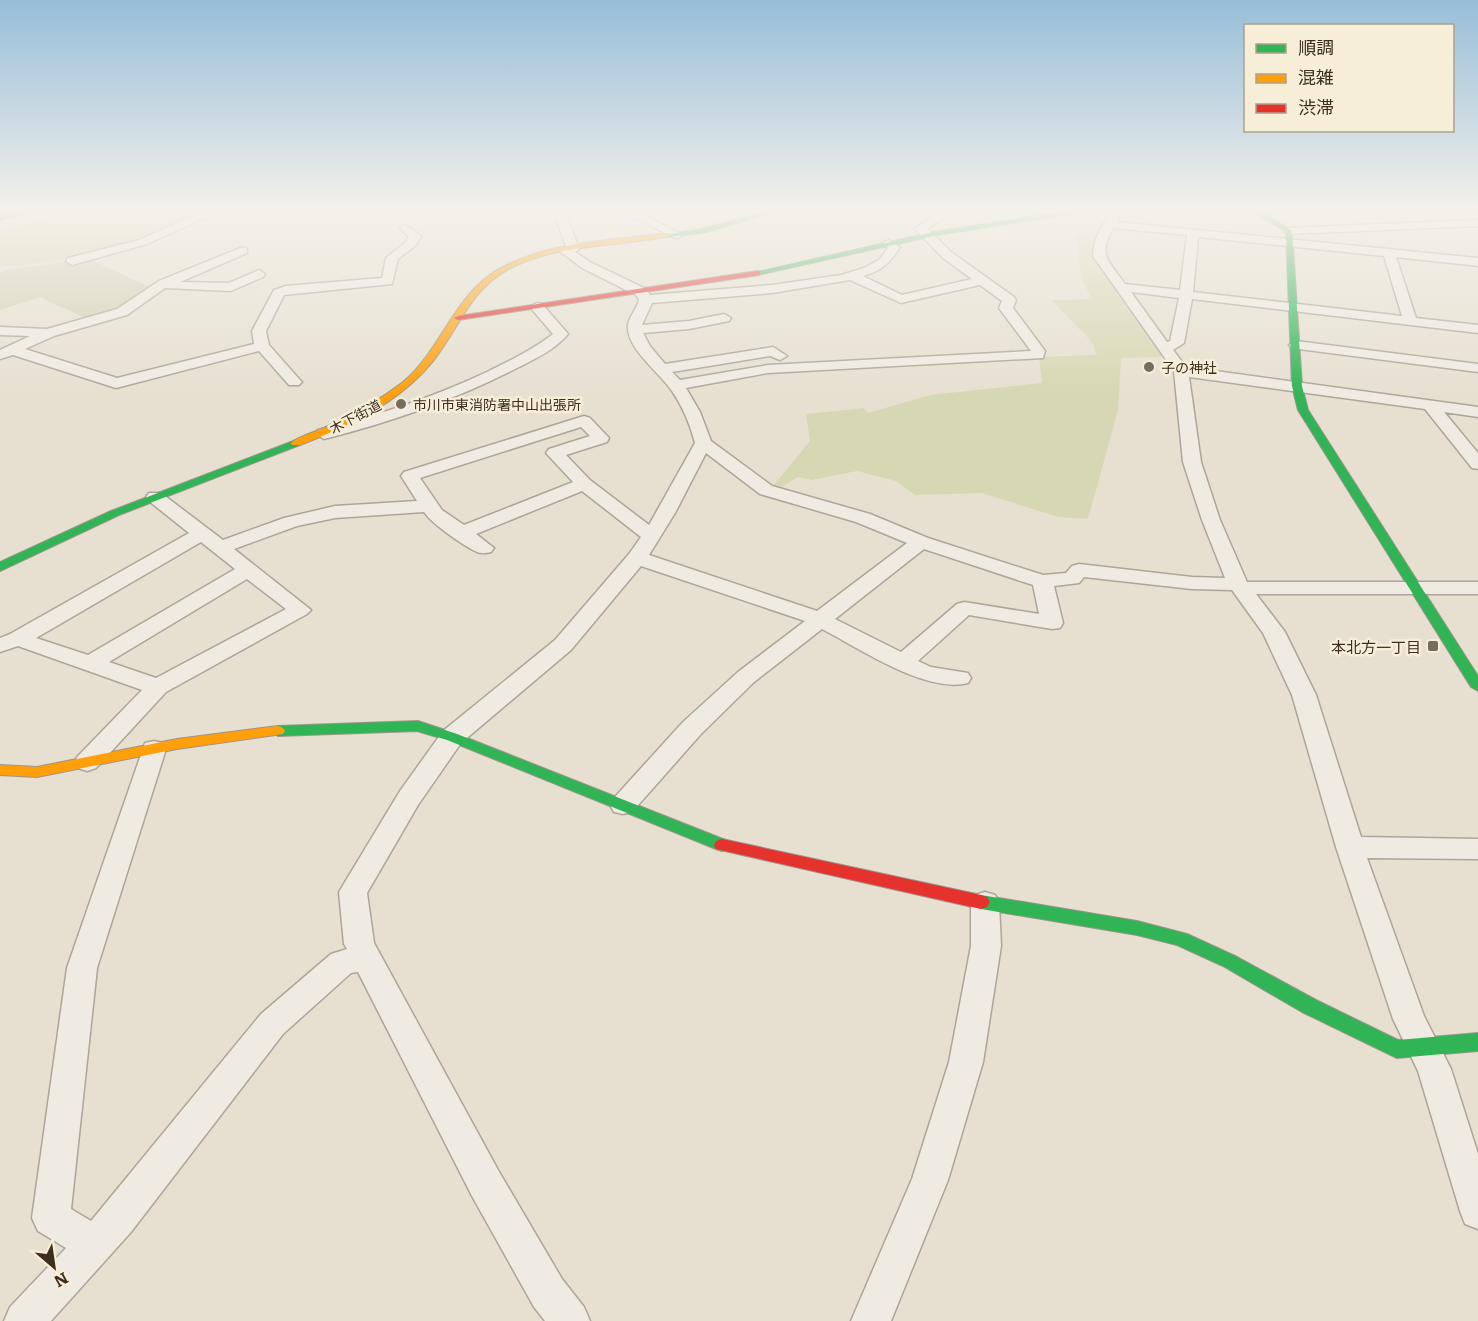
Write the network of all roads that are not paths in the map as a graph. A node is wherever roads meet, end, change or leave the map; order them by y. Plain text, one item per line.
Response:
1 (191, 273) edge
2 (389, 273) edge
3 (501, 273) edge
4 (600, 273) edge
5 (760, 273) edge
6 (865, 273) edge
7 (970, 273) edge
8 (1110, 273) edge
9 (1189, 273) edge
10 (1292, 273) edge
11 (1395, 273) edge
12 (259, 274) dead end
13 (852, 276) junction
14 (980, 281) junction
15 (163, 284) junction
16 (1119, 287) junction
17 (1186, 295) junction
18 (643, 296) junction
19 (537, 307) junction
20 (1294, 307) junction
21 (458, 318) junction
22 (724, 318) dead end
23 (1410, 321) junction
24 (1478, 329) edge
25 (636, 330) junction
26 (0, 331) edge
27 (49, 333) junction
28 (1296, 345) junction
29 (262, 346) junction
30 (1163, 346) junction
31 (6, 352) edge
32 (780, 356) dead end
33 (1478, 368) edge
34 (1181, 371) junction
35 (669, 377) junction
36 (294, 382) dead end
37 (1297, 386) junction
38 (1430, 405) junction
39 (1478, 412) edge
40 (317, 435) junction
41 (703, 442) junction
42 (1478, 464) edge
43 (584, 484) junction
44 (155, 497) junction
45 (430, 506) junction
46 (461, 533) junction
47 (202, 534) junction
48 (652, 536) junction
49 (921, 542) junction
50 (220, 548) junction
51 (484, 548) dead end
52 (637, 558) junction
53 (0, 567) edge
54 (247, 570) junction
55 (1042, 581) junction
56 (1240, 586) junction
57 (1478, 588) edge
58 (1416, 589) junction
59 (819, 619) junction
60 (9, 642) edge
61 (904, 662) junction
62 (90, 664) junction
63 (960, 678) dead end
64 (158, 687) junction
65 (1478, 687) edge
66 (452, 737) junction
67 (154, 749) junction
68 (87, 762) junction
69 (0, 770) edge
70 (623, 805) junction
71 (1350, 848) junction
72 (1478, 849) edge
73 (985, 903) junction
74 (366, 957) junction
75 (1478, 1042) edge
76 (1423, 1045) junction
77 (1478, 1211) edge
78 (95, 1244) junction
79 (24, 1321) edge
80 (570, 1321) edge
81 (871, 1321) edge

1 - 15 street
2 - 29 street
3 - 21 street, 木下街道
4 - 18 street
5 - 18 street
6 - 13 street
7 - 14 street
8 - 16 street
9 - 17 street
10 - 20 street
11 - 23 street
12 - 15 street
13 - 14 street
13 - 18 street
14 - 35 street
15 - 27 street
16 - 17 street
16 - 30 street
17 - 20 street
17 - 30 street
18 - 19 street
18 - 25 street
19 - 21 street
19 - 40 street
20 - 23 street
20 - 28 street
21 - 40 street, 木下街道
22 - 25 street
23 - 24 street
25 - 35 street
26 - 27 street
27 - 31 street
28 - 33 street
28 - 37 street
29 - 31 street
29 - 36 street
30 - 34 street
32 - 35 street
34 - 37 street
34 - 56 street
35 - 41 street
37 - 38 street
37 - 58 street
38 - 39 street
38 - 42 street
40 - 44 street, 木下街道
41 - 48 street
41 - 49 street
43 - 45 street
43 - 46 street
43 - 48 street
44 - 47 street
44 - 53 street, 木下街道
45 - 46 street
45 - 50 street
46 - 51 street
47 - 50 street
47 - 60 street
48 - 52 street
49 - 55 street
49 - 59 street
50 - 54 street
52 - 59 street
52 - 66 street
54 - 62 street
54 - 64 street
55 - 56 street
55 - 61 street
56 - 58 street
56 - 71 street
57 - 58 street
58 - 65 street
59 - 61 street
59 - 70 street
60 - 62 street
61 - 63 street
62 - 64 street
64 - 68 street
66 - 67 street
66 - 70 street
66 - 74 street
67 - 68 street
67 - 78 street
68 - 69 street
70 - 73 street
71 - 72 street
71 - 76 street
73 - 76 street
73 - 81 street
74 - 78 street
74 - 80 street
75 - 76 street
76 - 77 street
78 - 79 street

